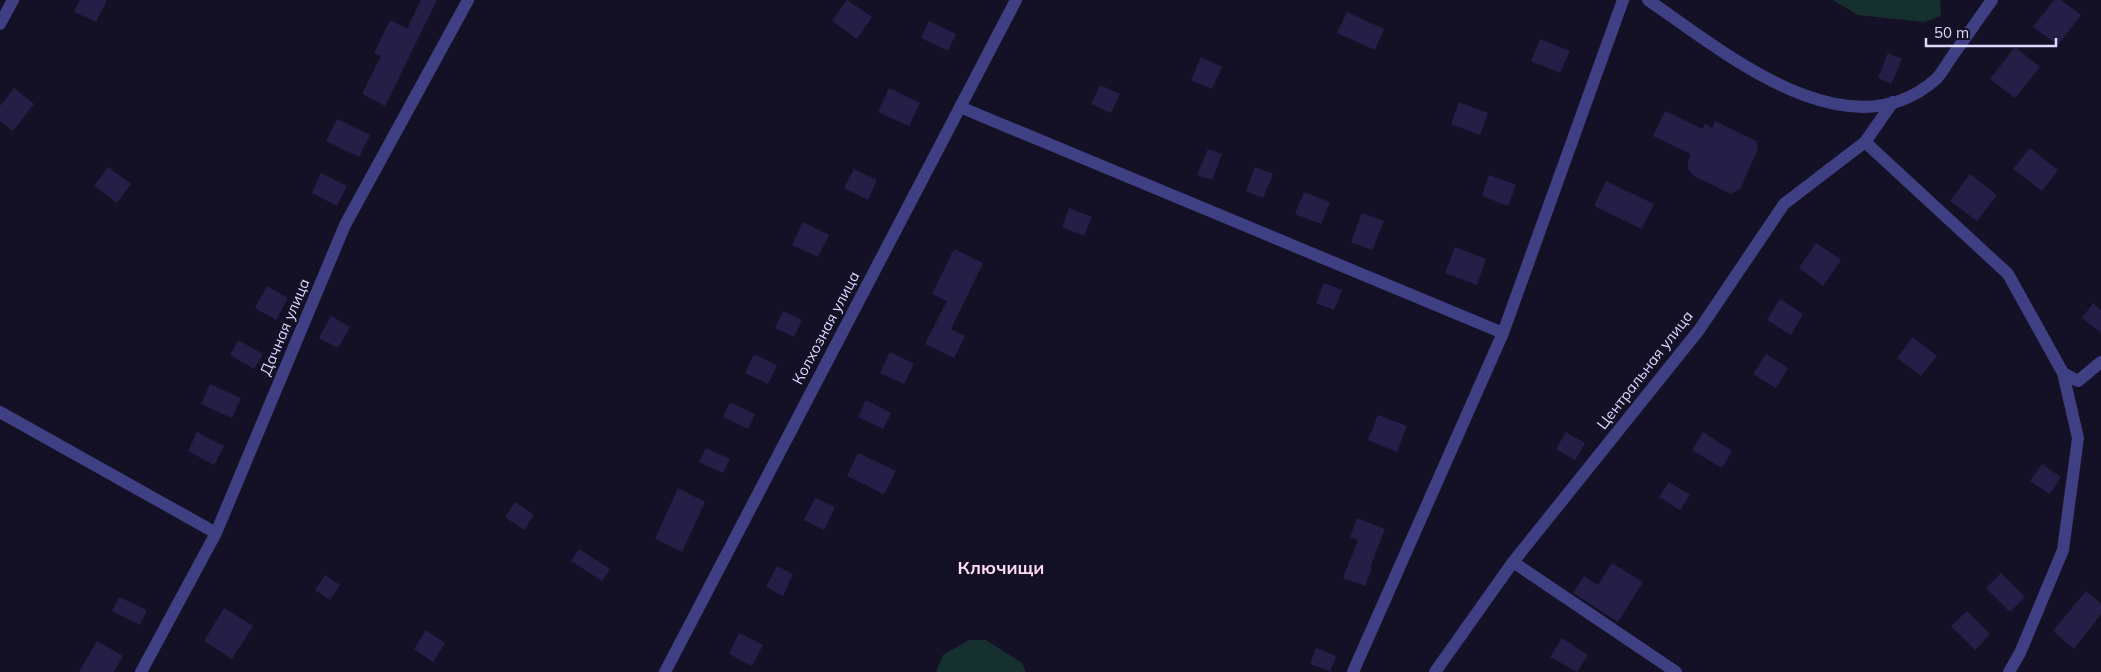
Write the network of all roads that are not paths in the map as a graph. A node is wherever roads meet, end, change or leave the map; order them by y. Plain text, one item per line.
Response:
1 (13, 0) edge
2 (468, 0) edge
3 (1016, 0) edge
4 (1623, 0) edge
5 (1648, 0) edge
6 (1992, 0) edge
7 (0, 24) edge
8 (1893, 102) junction
9 (960, 107) junction
10 (1865, 142) junction
11 (1503, 333) junction
12 (2101, 362) edge
13 (2064, 373) junction
14 (0, 412) edge
15 (216, 533) junction
16 (1513, 562) junction
17 (141, 672) edge
18 (665, 672) edge
19 (1353, 672) edge
20 (1435, 672) edge
21 (1676, 672) edge
22 (2009, 672) edge

1 - 7 street
2 - 15 street, Дачная улица
3 - 9 street, Колхозная улица
4 - 11 street
5 - 8 street
6 - 8 street
8 - 10 street, Центральная улица
9 - 11 street
9 - 18 street, Колхозная улица
10 - 13 street
10 - 16 street, Центральная улица
11 - 19 street
12 - 13 street
13 - 22 street
14 - 15 street
15 - 17 street, Дачная улица
16 - 20 street, Центральная улица
16 - 21 street

